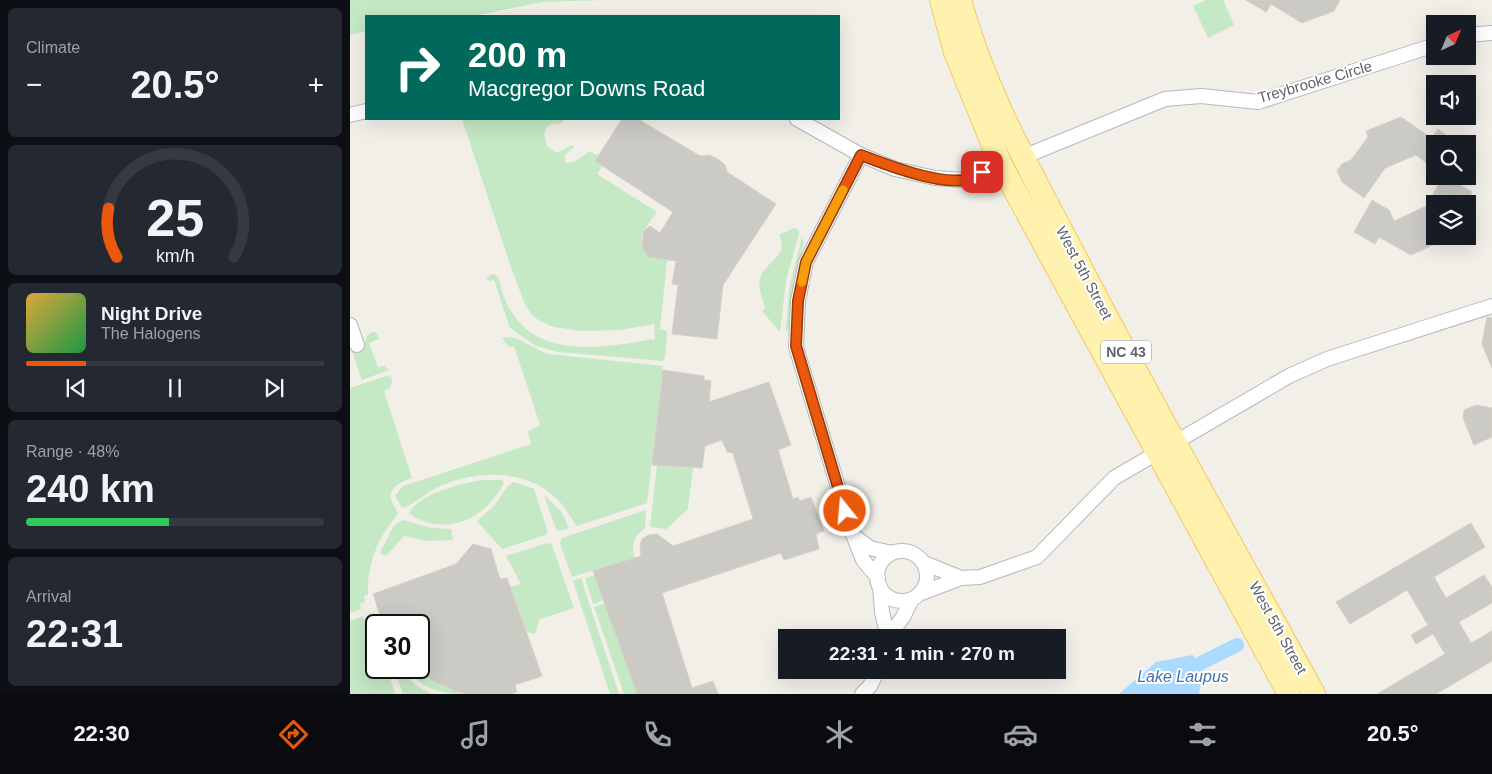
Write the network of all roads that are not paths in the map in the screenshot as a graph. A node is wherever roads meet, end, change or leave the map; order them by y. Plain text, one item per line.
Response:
1 (940, 0) edge
2 (960, 0) edge
3 (1492, 33) edge
4 (1476, 35) edge
5 (1426, 48) edge
6 (365, 111) edge
7 (350, 115) edge
8 (799, 120) edge
9 (861, 155) junction
10 (1023, 157) junction
11 (1001, 165) junction
12 (1492, 306) edge
13 (350, 325) edge
14 (357, 345) dead end
15 (1165, 447) junction
16 (853, 536) junction
17 (892, 553) junction
18 (924, 563) junction
19 (961, 578) junction
20 (879, 582) junction
21 (916, 596) junction
22 (886, 629) edge
23 (894, 629) edge
24 (874, 679) edge
25 (862, 694) edge
26 (1289, 694) edge
27 (1314, 694) edge

1 - 11 main road, West 5th Street / NC 43
2 - 10 main road, West 5th Street / NC 43
3 - 4 street
5 - 10 street, Treybrooke Circle
6 - 7 street
8 - 9 street
9 - 11 street
9 - 16 street
10 - 15 main road, West 5th Street / NC 43
11 - 15 main road, West 5th Street / NC 43
12 - 15 street
13 - 14 street
15 - 19 street
15 - 26 main road, West 5th Street / NC 43
15 - 27 main road, West 5th Street / NC 43
16 - 17 street
16 - 20 street
17 - 18 street
17 - 20 street
18 - 19 street
18 - 21 street
19 - 21 street
20 - 21 street
20 - 22 street
21 - 23 street
24 - 25 street

